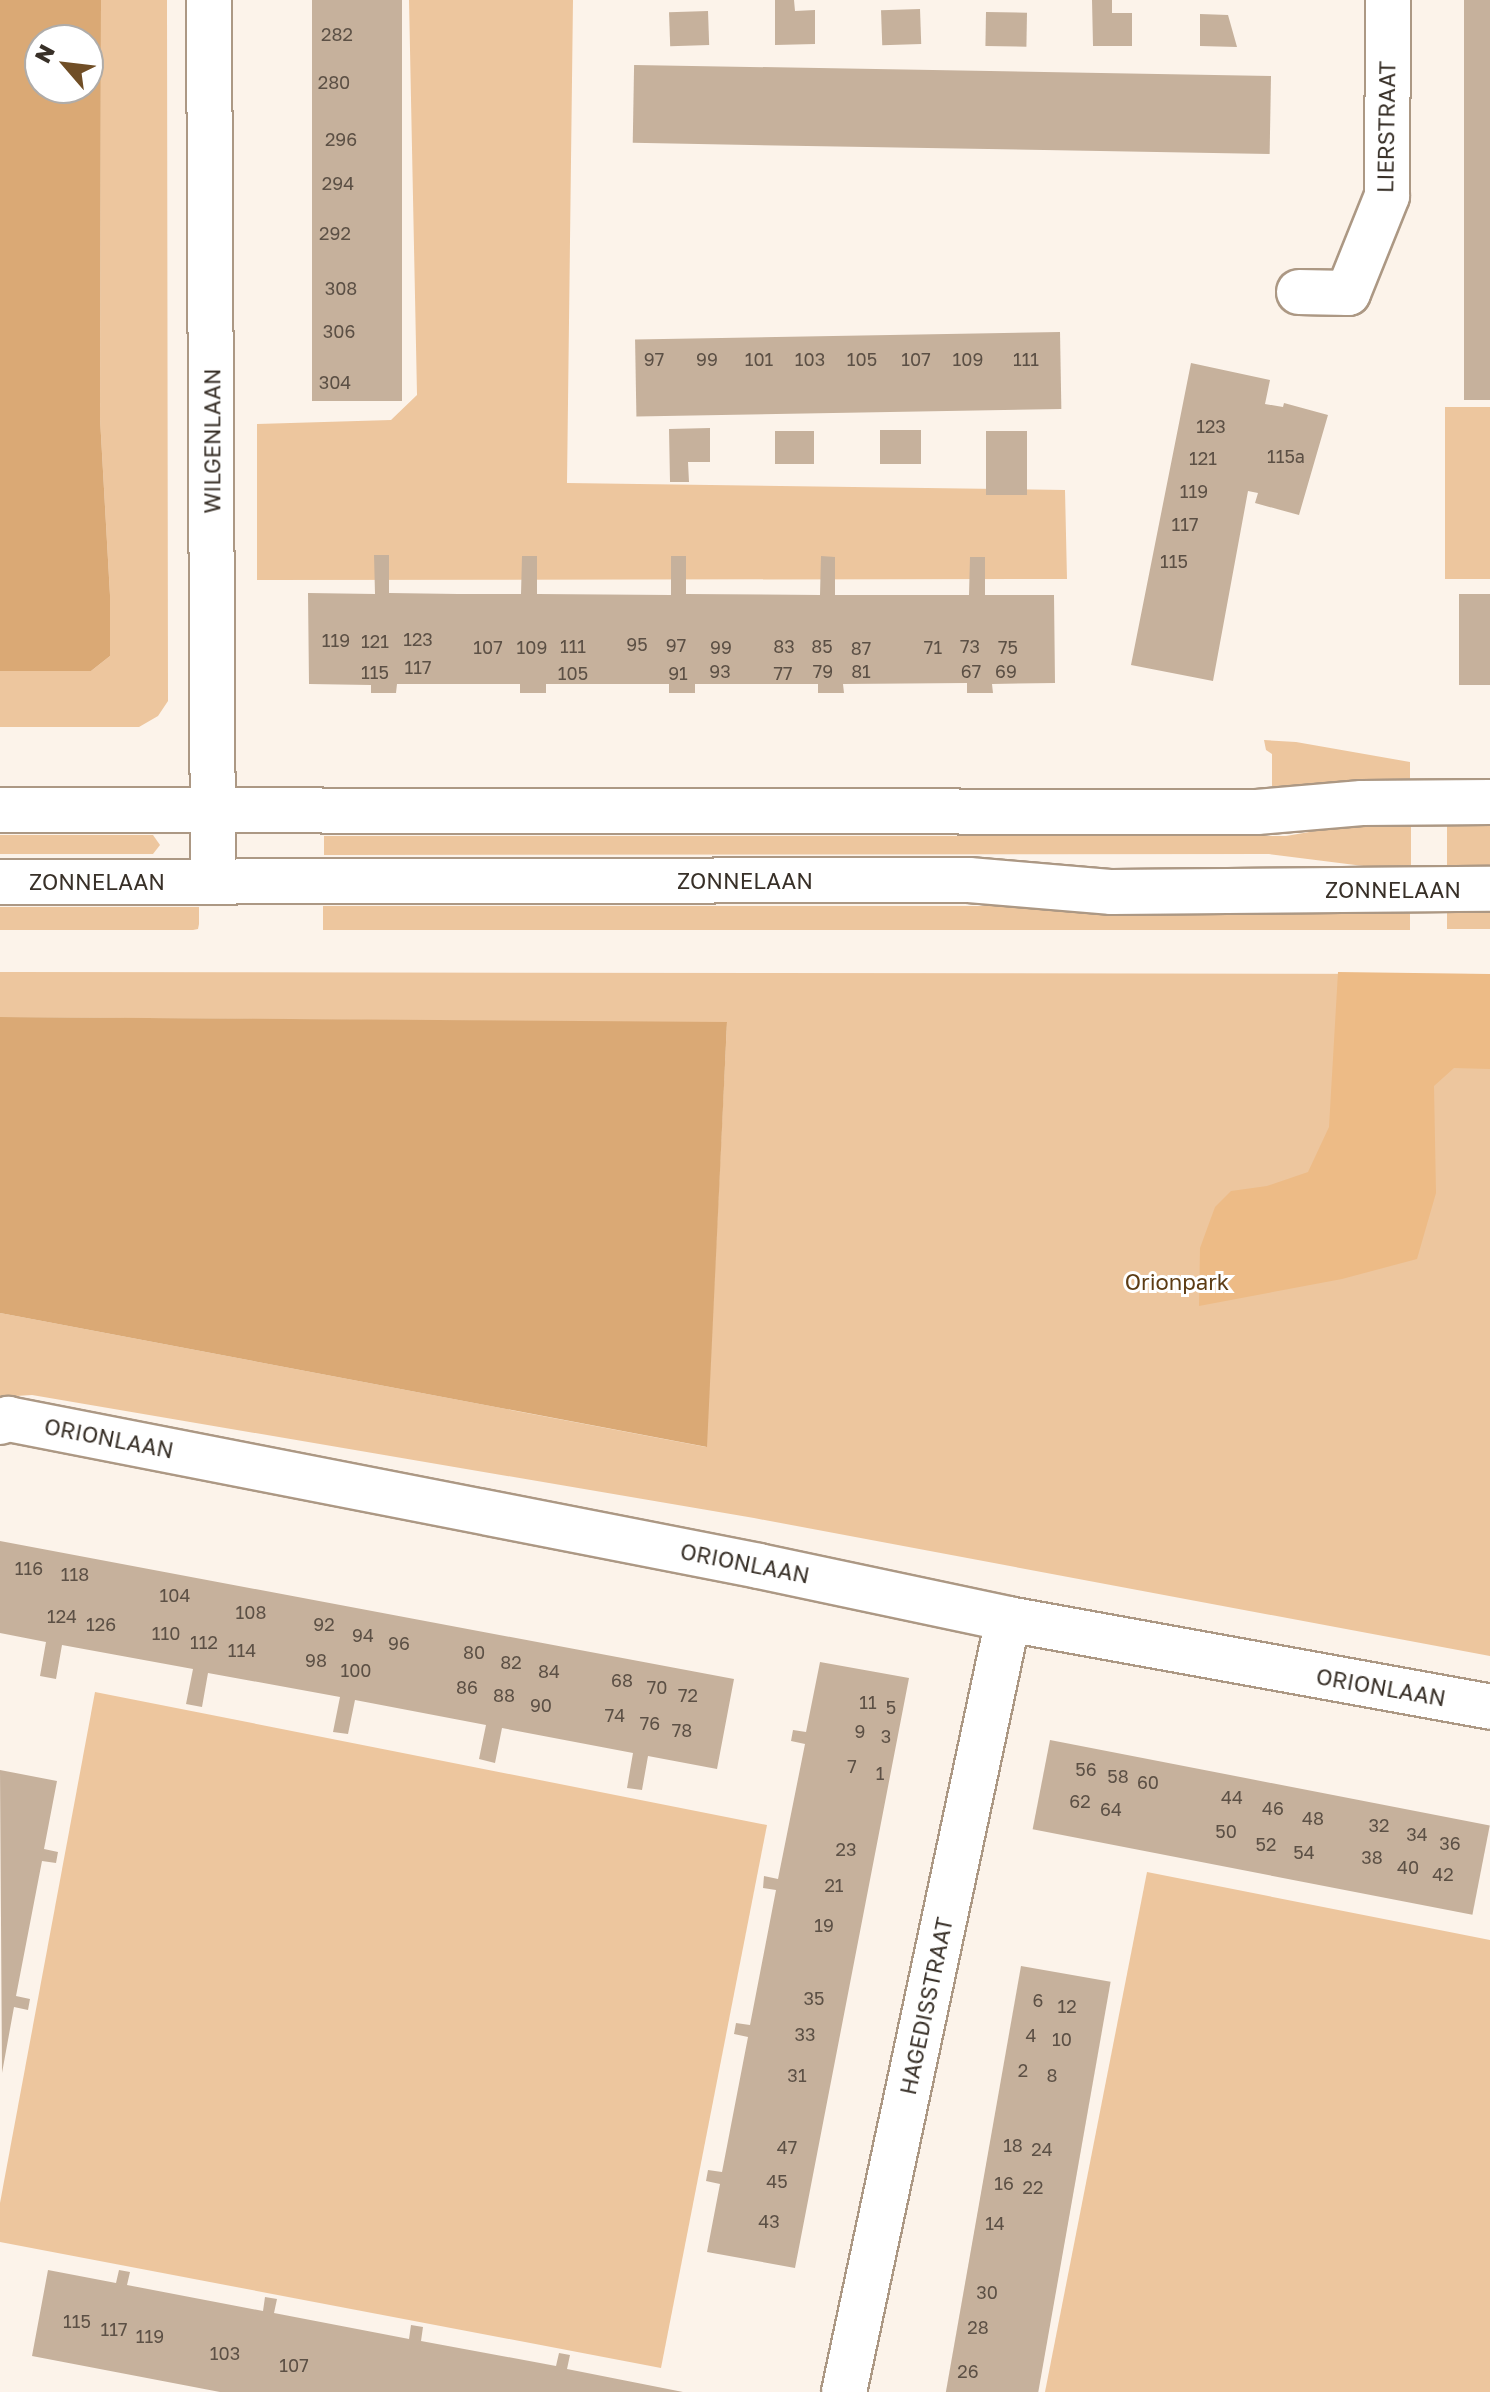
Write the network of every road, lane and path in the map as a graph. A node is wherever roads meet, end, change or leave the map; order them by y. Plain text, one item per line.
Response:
1 (209, 0) edge
2 (1388, 0) edge
3 (1299, 292) dead end
4 (1490, 802) edge
5 (0, 810) edge
6 (213, 810) junction
7 (0, 882) edge
8 (213, 882) junction
9 (1490, 889) edge
10 (0, 1422) edge
11 (1008, 1619) junction
12 (1490, 1707) edge
13 (844, 2392) edge

1 - 6 street, WILGENLAAN
2 - 3 street, LIERSTRAAT
4 - 6 street
5 - 6 street
6 - 8 street, WILGENLAAN
7 - 8 street, ZONNELAAN
8 - 9 street, ZONNELAAN
10 - 11 street, ORIONLAAN
11 - 12 street, ORIONLAAN
11 - 13 street, HAGEDISSTRAAT

